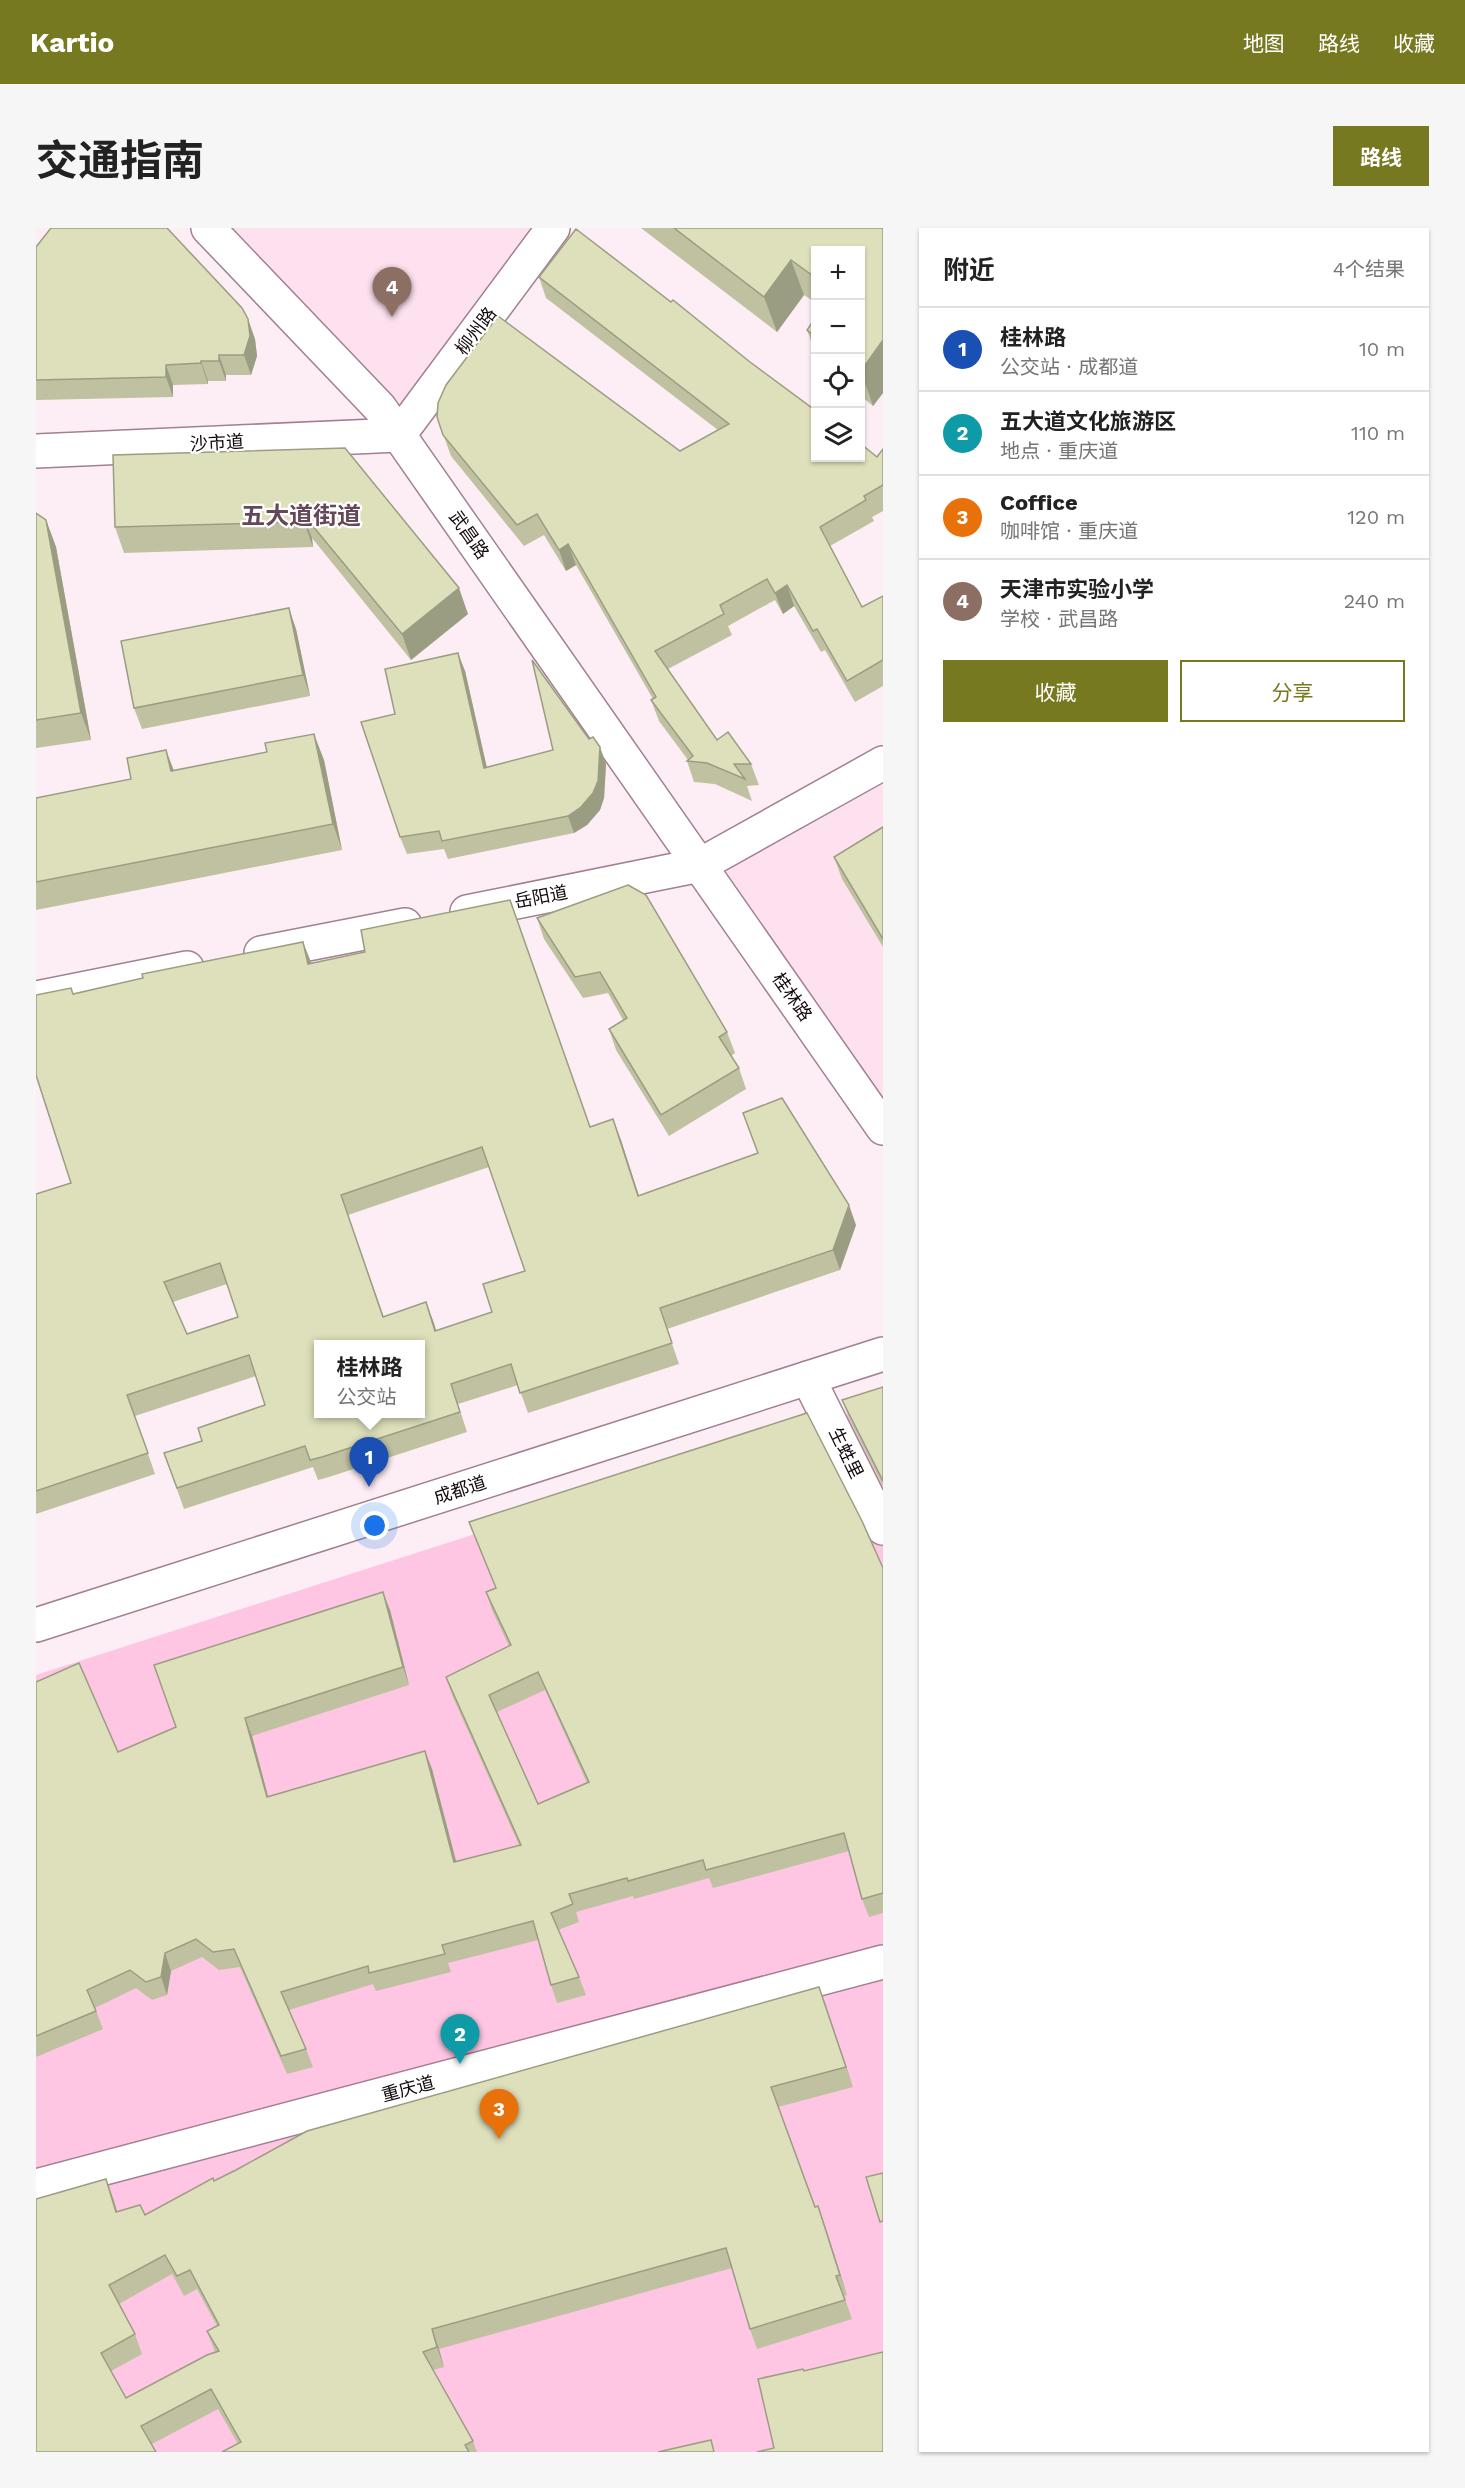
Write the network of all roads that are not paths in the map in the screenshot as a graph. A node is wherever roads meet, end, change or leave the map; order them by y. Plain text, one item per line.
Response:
1 (208, 228) edge
2 (553, 228) edge
3 (399, 435) junction
4 (36, 451) edge
5 (883, 763) edge
6 (700, 865) junction
7 (36, 998) edge
8 (883, 1128) edge
9 (883, 1354) edge
10 (808, 1378) junction
11 (883, 1528) edge
12 (36, 1625) edge
13 (883, 1962) edge
14 (36, 2186) edge

1 - 3 street, 武昌路
2 - 3 street, 柳州路
3 - 4 street, 沙市道
3 - 6 street, 武昌路
5 - 6 street, 岳阳道
6 - 7 street, 岳阳道
6 - 8 street, 桂林路
9 - 10 street, 成都道
10 - 11 street, 生﨡里
10 - 12 street, 成都道
13 - 14 street, 重庆道

